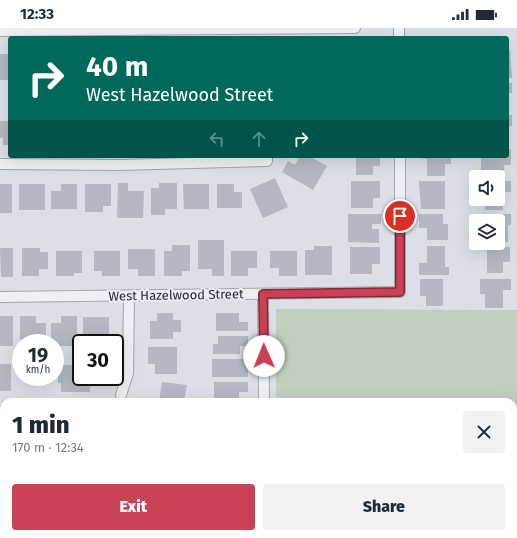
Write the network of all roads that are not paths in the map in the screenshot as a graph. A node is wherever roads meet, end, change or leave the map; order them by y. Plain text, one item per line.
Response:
1 (355, 28) edge
2 (41, 29) edge
3 (177, 29) edge
4 (0, 30) edge
5 (268, 33) edge
6 (267, 158) edge
7 (400, 158) edge
8 (0, 164) edge
9 (263, 294) junction
10 (129, 296) junction
11 (0, 297) edge
12 (122, 395) dead end
13 (264, 398) edge

1 - 5 street
2 - 3 street
2 - 4 street
3 - 5 street
6 - 8 street
7 - 9 street, West Hazelwood Street
9 - 10 street, West Hazelwood Street
9 - 13 street
10 - 11 street, West Hazelwood Street
10 - 12 street

